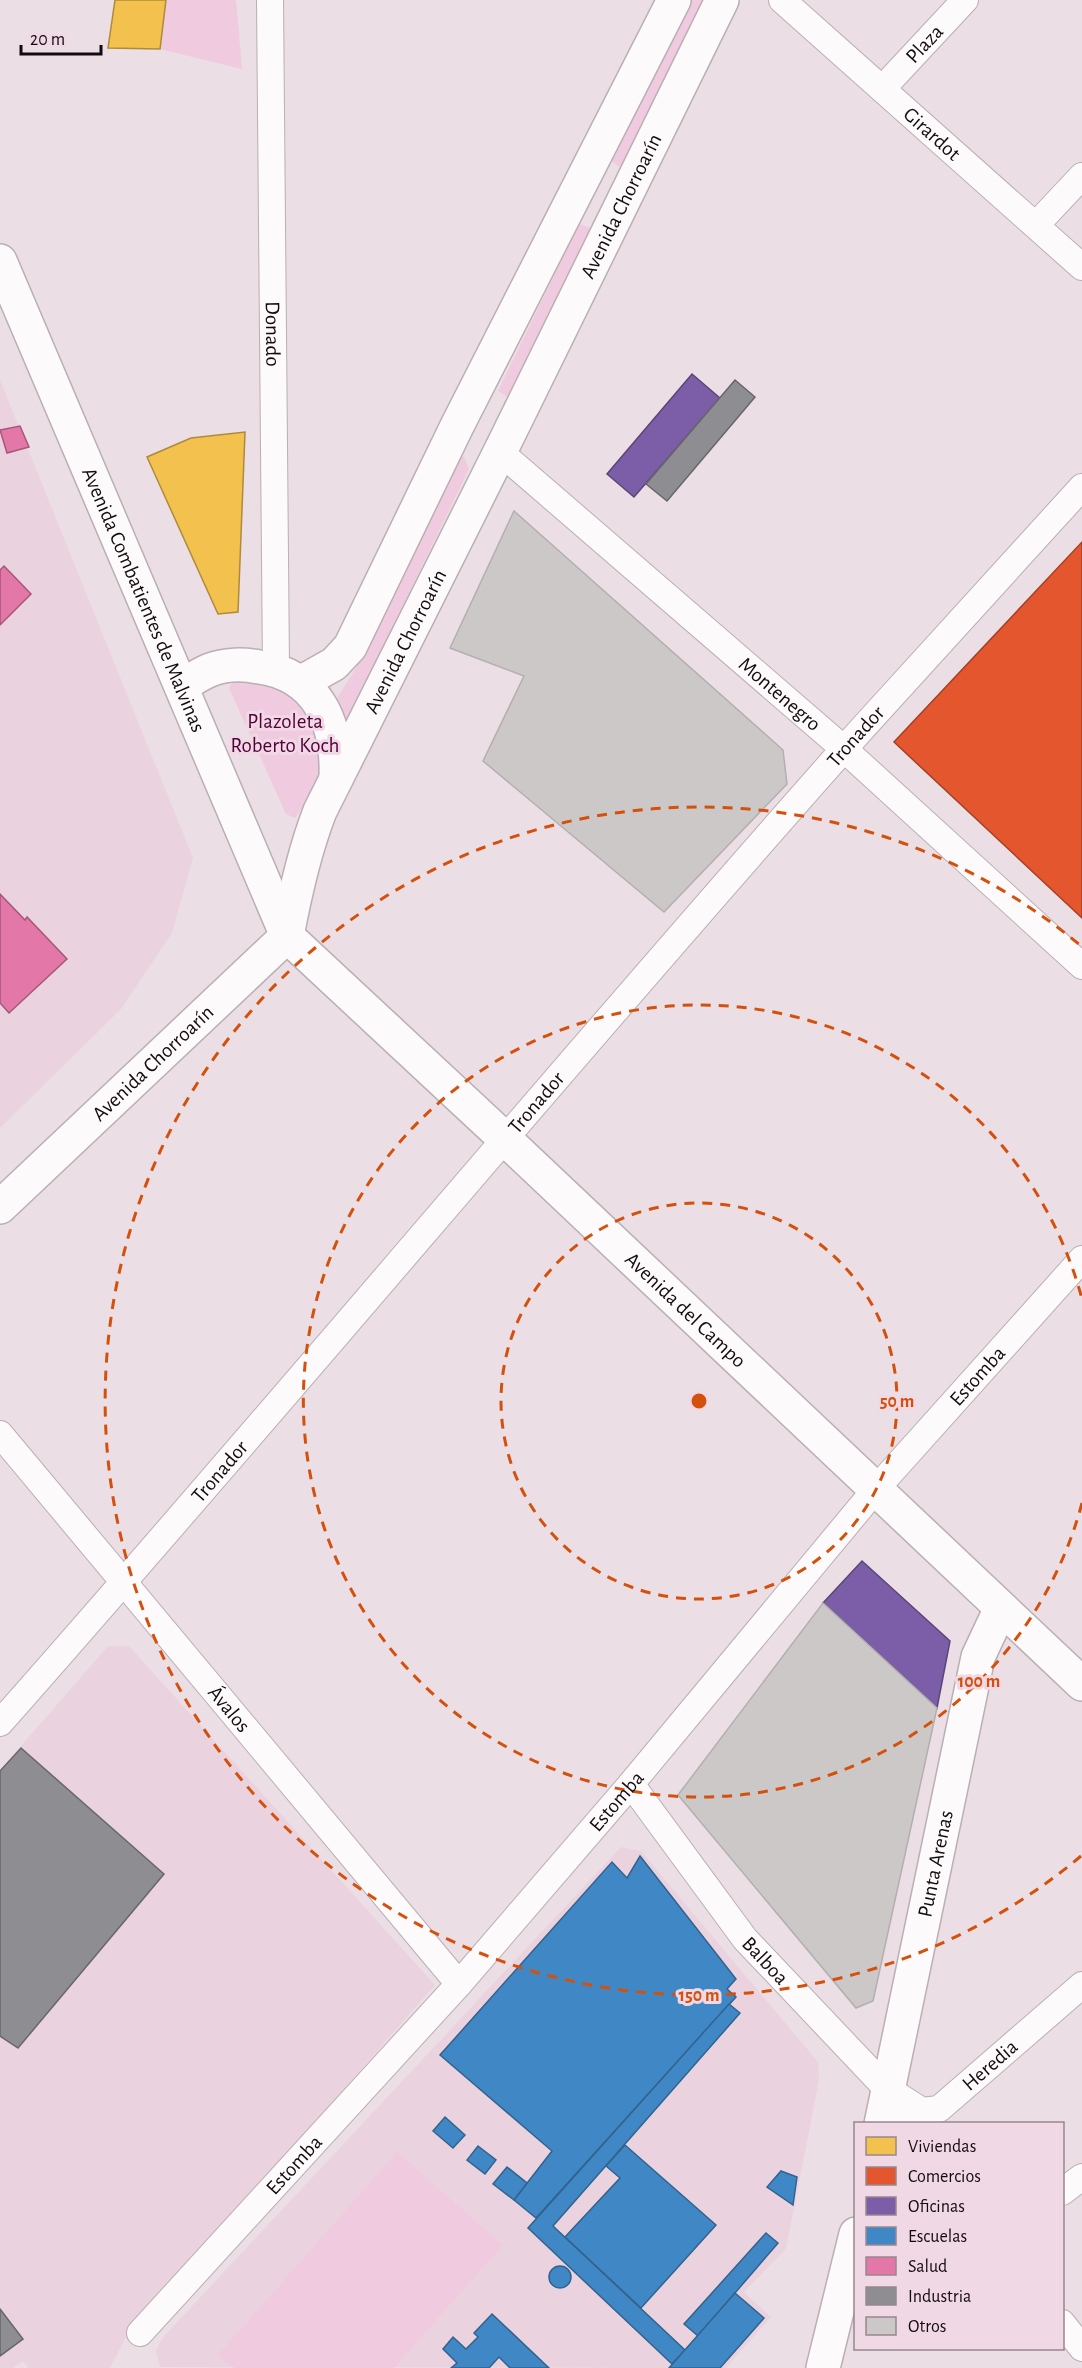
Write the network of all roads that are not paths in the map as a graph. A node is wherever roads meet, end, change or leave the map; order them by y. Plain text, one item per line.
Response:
1 (270, 0) edge
2 (674, 0) edge
3 (722, 0) edge
4 (782, 0) edge
5 (965, 0) edge
6 (882, 89) junction
7 (1082, 176) edge
8 (582, 183) junction
9 (622, 205) junction
10 (1036, 225) junction
11 (0, 261) edge
12 (1082, 267) edge
13 (457, 426) junction
14 (500, 452) junction
15 (1082, 487) edge
16 (289, 676) junction
17 (181, 686) junction
18 (844, 750) junction
19 (336, 780) junction
20 (287, 936) junction
21 (1082, 966) edge
22 (505, 1139) junction
23 (0, 1207) edge
24 (1082, 1259) edge
25 (0, 1434) edge
26 (875, 1490) junction
27 (124, 1583) junction
28 (1000, 1608) junction
29 (1082, 1684) edge
30 (0, 1724) edge
31 (631, 1784) junction
32 (459, 1984) junction
33 (1082, 1985) edge
34 (889, 2091) junction
35 (881, 2122) edge
36 (912, 2122) edge
37 (1082, 2176) edge
38 (1064, 2190) edge
39 (854, 2239) edge
40 (140, 2333) dead end
41 (826, 2365) edge

1 - 16 street, Donado
2 - 8 main road
3 - 9 main road, Avenida Chorroarín
4 - 6 street, Girardot
5 - 6 street, Plaza
6 - 10 street, Girardot
7 - 10 street
8 - 9 main road
8 - 13 main road
9 - 14 main road, Avenida Chorroarín
10 - 12 street, Girardot
11 - 17 main road, Avenida Combatientes de Malvinas
13 - 14 main road
13 - 16 main road
14 - 18 street, Montenegro
14 - 19 main road, Avenida Chorroarín
15 - 18 street, Tronador
16 - 17 main road
16 - 19 main road
17 - 20 main road, Avenida Combatientes de Malvinas
18 - 21 street, Montenegro
18 - 22 street, Tronador
19 - 20 main road, Avenida Chorroarín
20 - 22 main road, Avenida del Campo
20 - 23 main road, Avenida Chorroarín
22 - 26 main road, Avenida del Campo
22 - 27 street, Tronador
24 - 26 street, Estomba
25 - 27 street, Ávalos
26 - 28 main road, Avenida del Campo
26 - 31 street, Estomba
27 - 30 street, Tronador
27 - 32 street, Ávalos
28 - 29 main road, Avenida del Campo
28 - 34 main road, Punta Arenas
31 - 32 street, Estomba
31 - 34 street, Balboa
32 - 40 street, Estomba
33 - 34 street, Heredia
34 - 35 main road, Punta Arenas
34 - 36 street, Balboa
37 - 38 street
39 - 41 main road

